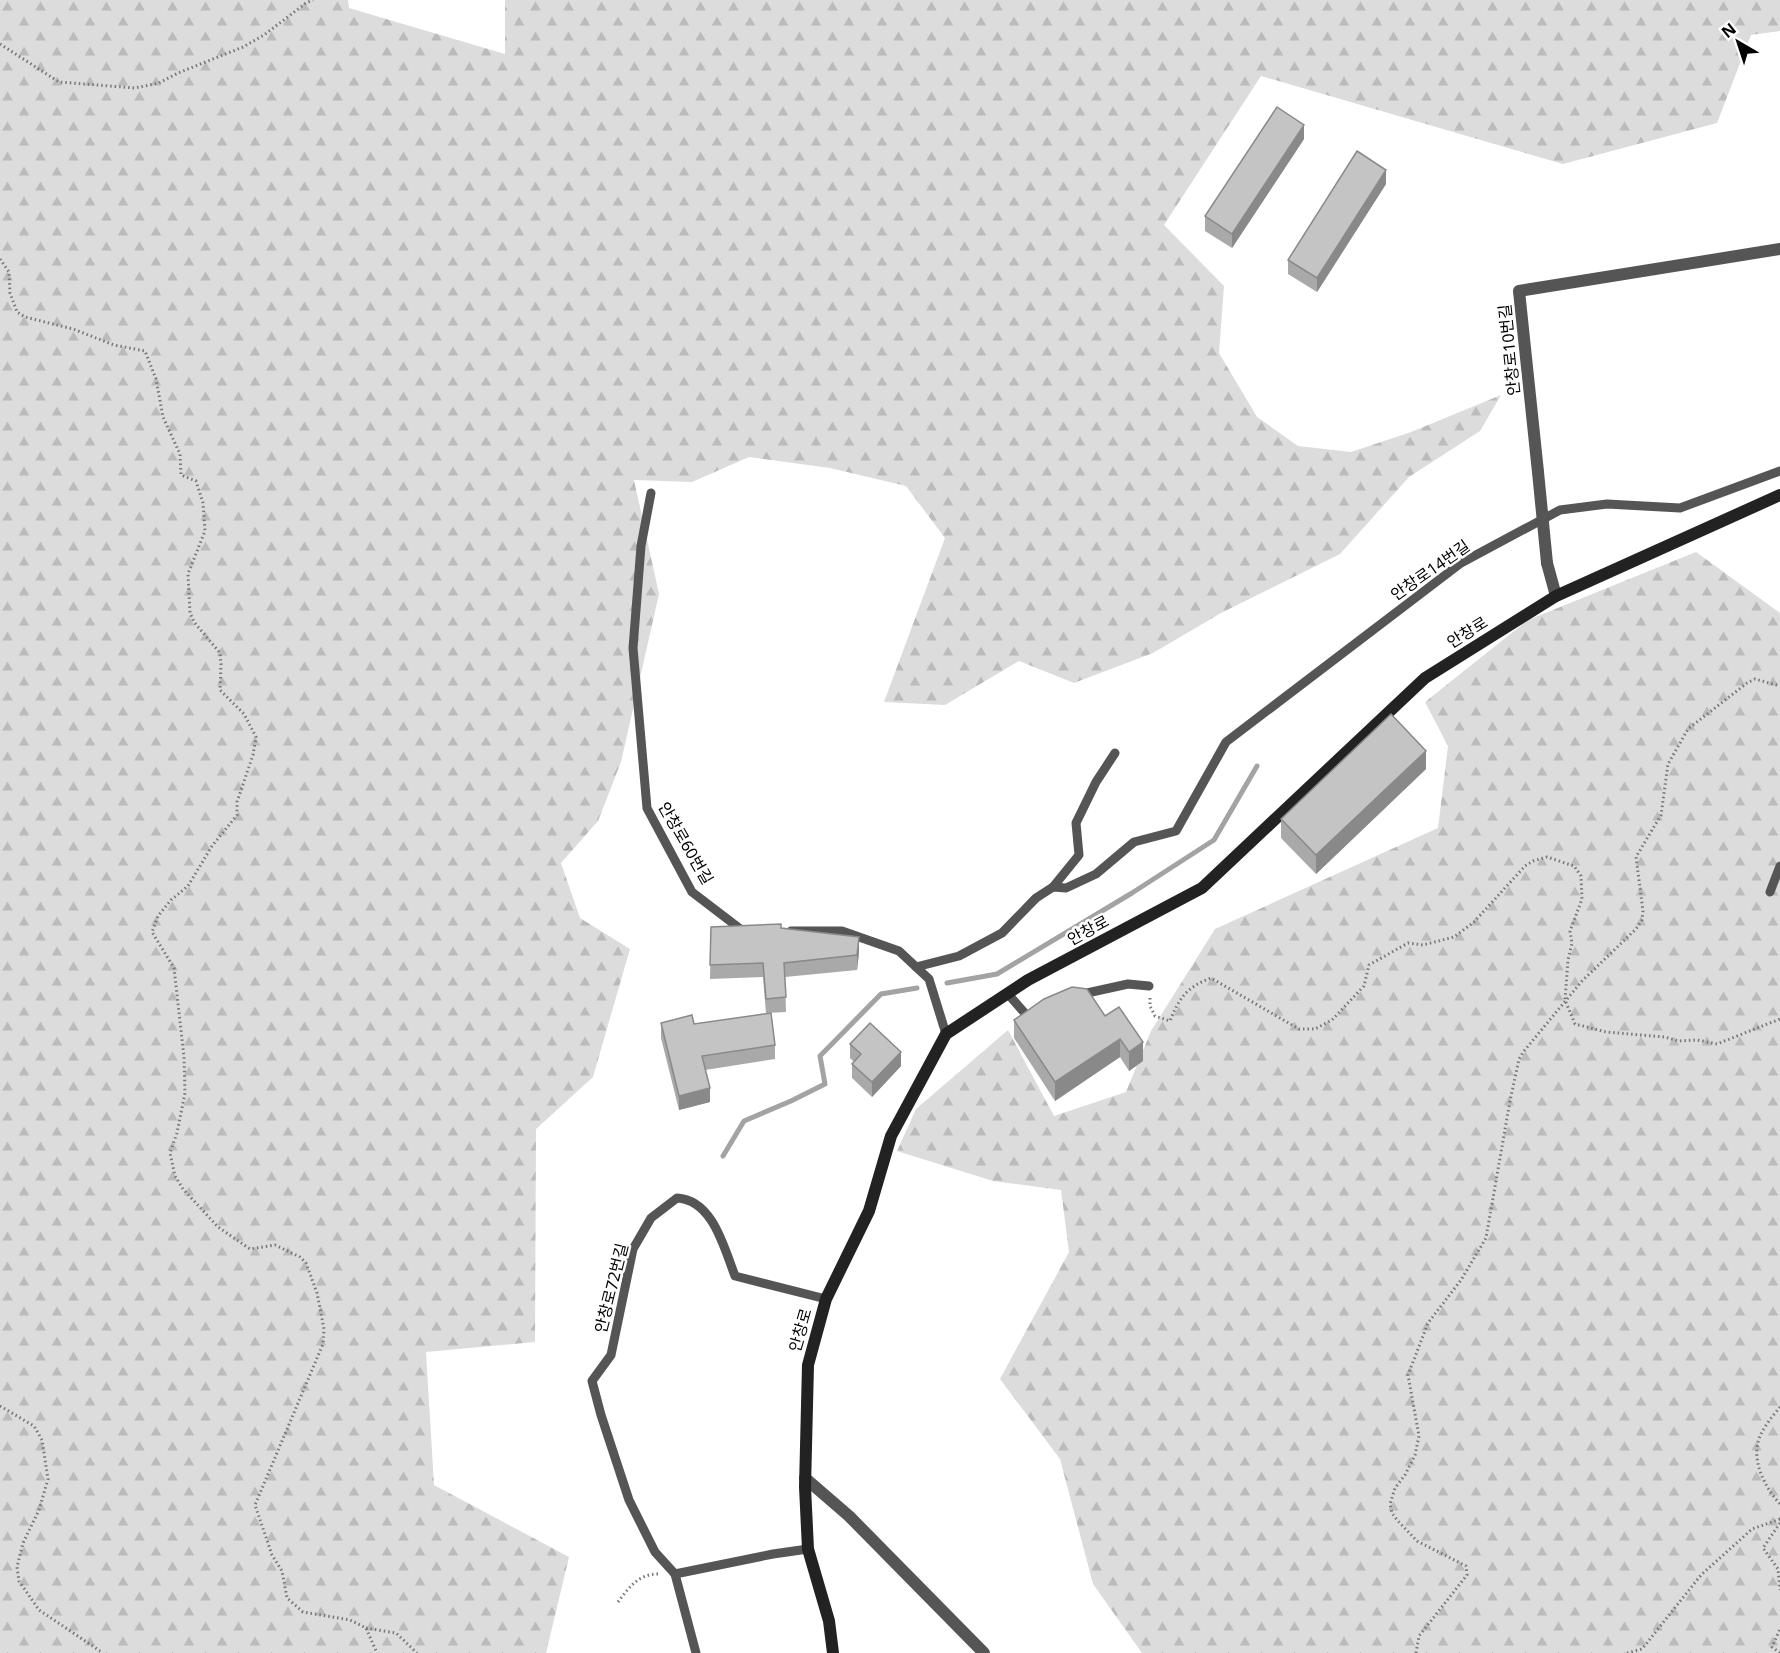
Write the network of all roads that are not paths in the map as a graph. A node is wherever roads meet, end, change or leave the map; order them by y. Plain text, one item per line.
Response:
1 (1780, 249) edge
2 (1780, 471) edge
3 (651, 493) dead end
4 (1780, 495) edge
5 (1556, 596) junction
6 (1115, 753) dead end
7 (1780, 866) edge
8 (1053, 887) junction
9 (1770, 892) dead end
10 (754, 930) edge
11 (776, 931) edge
12 (916, 967) junction
13 (1149, 986) road end
14 (1008, 994) junction
15 (1065, 1000) edge
16 (1038, 1013) edge
17 (945, 1034) junction
18 (826, 1299) junction
19 (805, 1478) junction
20 (808, 1549) junction
21 (675, 1574) junction
22 (696, 1653) edge
23 (833, 1653) edge
24 (984, 1653) edge

1 - 5 street, 안창로10번길, bridge
2 - 8 lane, 안창로14번길
3 - 10 lane, 안창로60번길
4 - 5 street, 안창로
5 - 14 street, 안창로
6 - 8 lane
7 - 9 lane
8 - 12 lane
11 - 12 lane
12 - 17 lane
13 - 15 lane
14 - 16 lane
14 - 17 street, 안창로
17 - 18 street, 안창로
18 - 19 street, 안창로
18 - 21 lane, 안창로72번길
19 - 20 street, 안창로
19 - 24 street
20 - 21 lane
20 - 23 street, 안창로
21 - 22 lane, 안창로72번길

